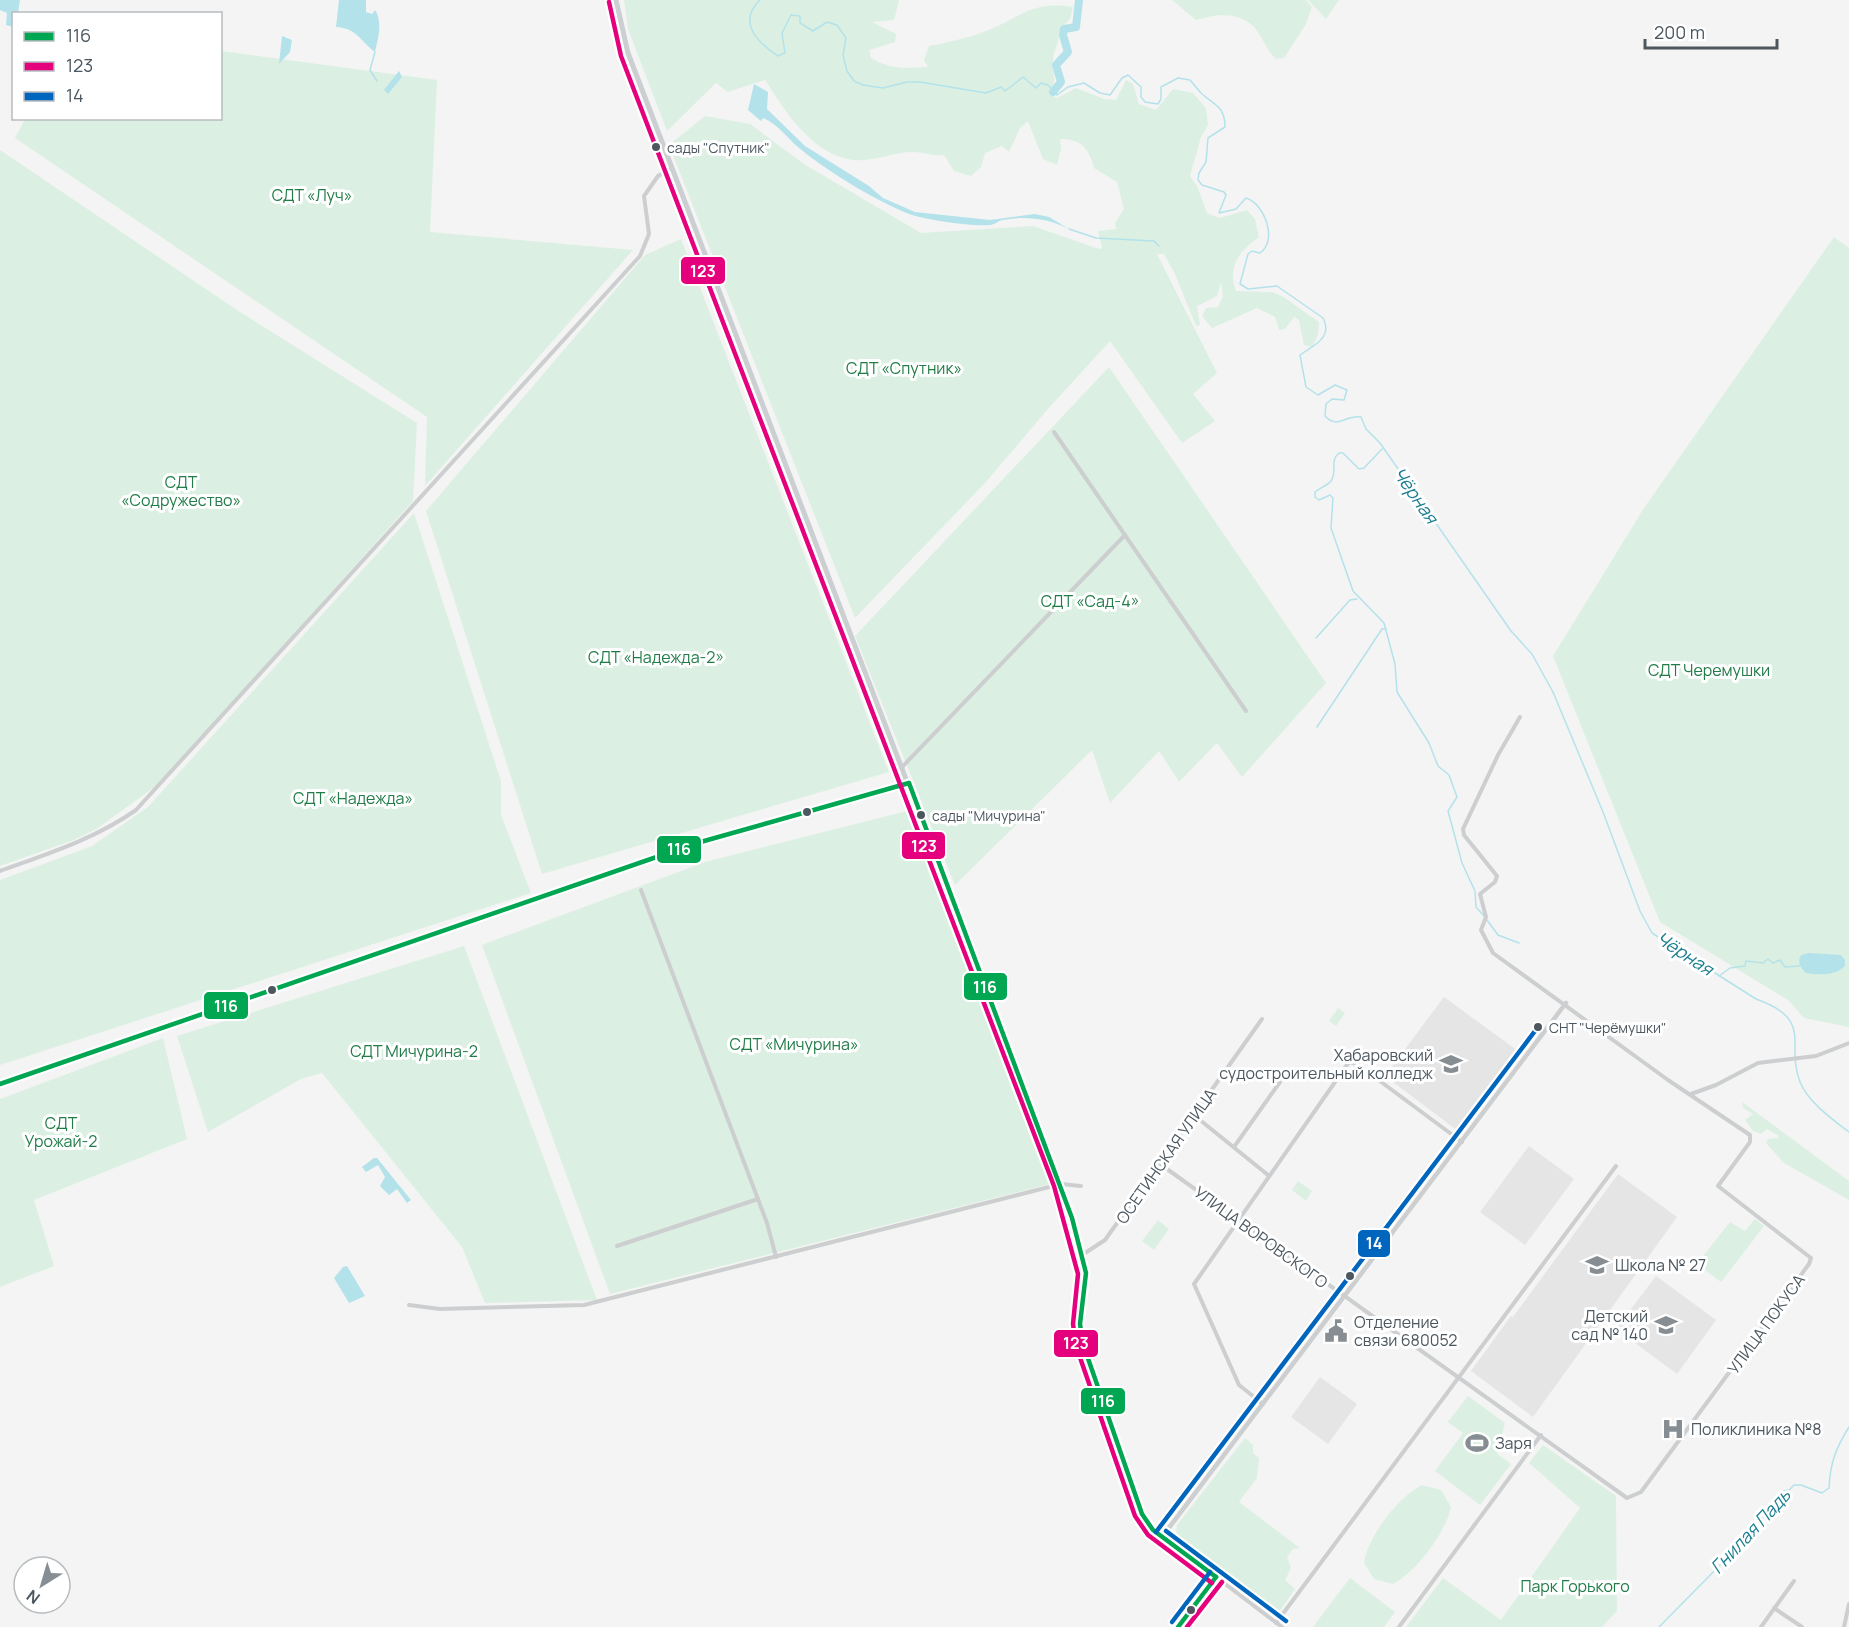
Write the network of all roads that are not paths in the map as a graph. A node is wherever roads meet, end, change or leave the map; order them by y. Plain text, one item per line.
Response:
1 (616, 0) edge
2 (672, 168) junction
3 (1054, 432) dead end
4 (1125, 535) junction
5 (1246, 711) dead end
6 (1520, 717) dead end
7 (903, 766) junction
8 (909, 783) junction
9 (0, 872) edge
10 (640, 890) dead end
11 (1566, 1003) junction
12 (1262, 1019) dead end
13 (1849, 1043) edge
14 (1280, 1082) dead end
15 (0, 1084) edge
16 (1691, 1094) junction
17 (1195, 1116) junction
18 (1463, 1142) junction
19 (1234, 1147) junction
20 (1160, 1164) junction
21 (1616, 1166) dead end
22 (1268, 1175) junction
23 (1061, 1184) junction
24 (1081, 1186) dead end
25 (758, 1199) junction
26 (1238, 1221) junction
27 (617, 1246) dead end
28 (1082, 1255) junction
29 (776, 1257) junction
30 (1345, 1298) junction
31 (409, 1305) dead end
32 (1461, 1378) junction
33 (1263, 1404) junction
34 (1542, 1435) junction
35 (1627, 1498) joint
36 (1162, 1537) junction
37 (1216, 1576) junction
38 (1794, 1581) dead end
39 (1849, 1604) edge
40 (1774, 1608) junction
41 (1276, 1623) junction
42 (1178, 1627) edge
43 (1282, 1627) edge
44 (1399, 1627) edge
45 (1761, 1627) edge
46 (1802, 1627) edge
47 (1844, 1627) edge

1 - 2 main road
2 - 7 main road
2 - 9 street
3 - 4 street
4 - 5 street
4 - 7 street
6 - 11 street
7 - 8 main road
8 - 15 street
8 - 23 main road
10 - 25 street
11 - 16 street
11 - 18 street
12 - 17 street, ОСЕТИНСКАЯ УЛИЦА
13 - 16 street
14 - 19 street
16 - 35 street, УЛИЦА ПОКУСА
17 - 19 street
17 - 20 street, ОСЕТИНСКАЯ УЛИЦА
18 - 22 street
18 - 30 street
19 - 22 street
20 - 26 street, УЛИЦА ВОРОВСКОГО
20 - 28 street, ОСЕТИНСКАЯ УЛИЦА
21 - 32 street
22 - 26 street
23 - 24 street
23 - 28 main road
23 - 29 street
25 - 27 street
25 - 29 street
26 - 30 street, УЛИЦА ВОРОВСКОГО
26 - 33 street
28 - 36 main road
29 - 31 street
30 - 32 street, УЛИЦА ВОРОВСКОГО
30 - 33 street
32 - 34 street, УЛИЦА ВОРОВСКОГО
32 - 41 street
33 - 36 street
34 - 35 street, УЛИЦА ВОРОВСКОГО
34 - 44 street
36 - 37 main road
37 - 41 street
37 - 42 main road
38 - 40 street
39 - 47 street
40 - 45 street
40 - 46 street
41 - 43 street

